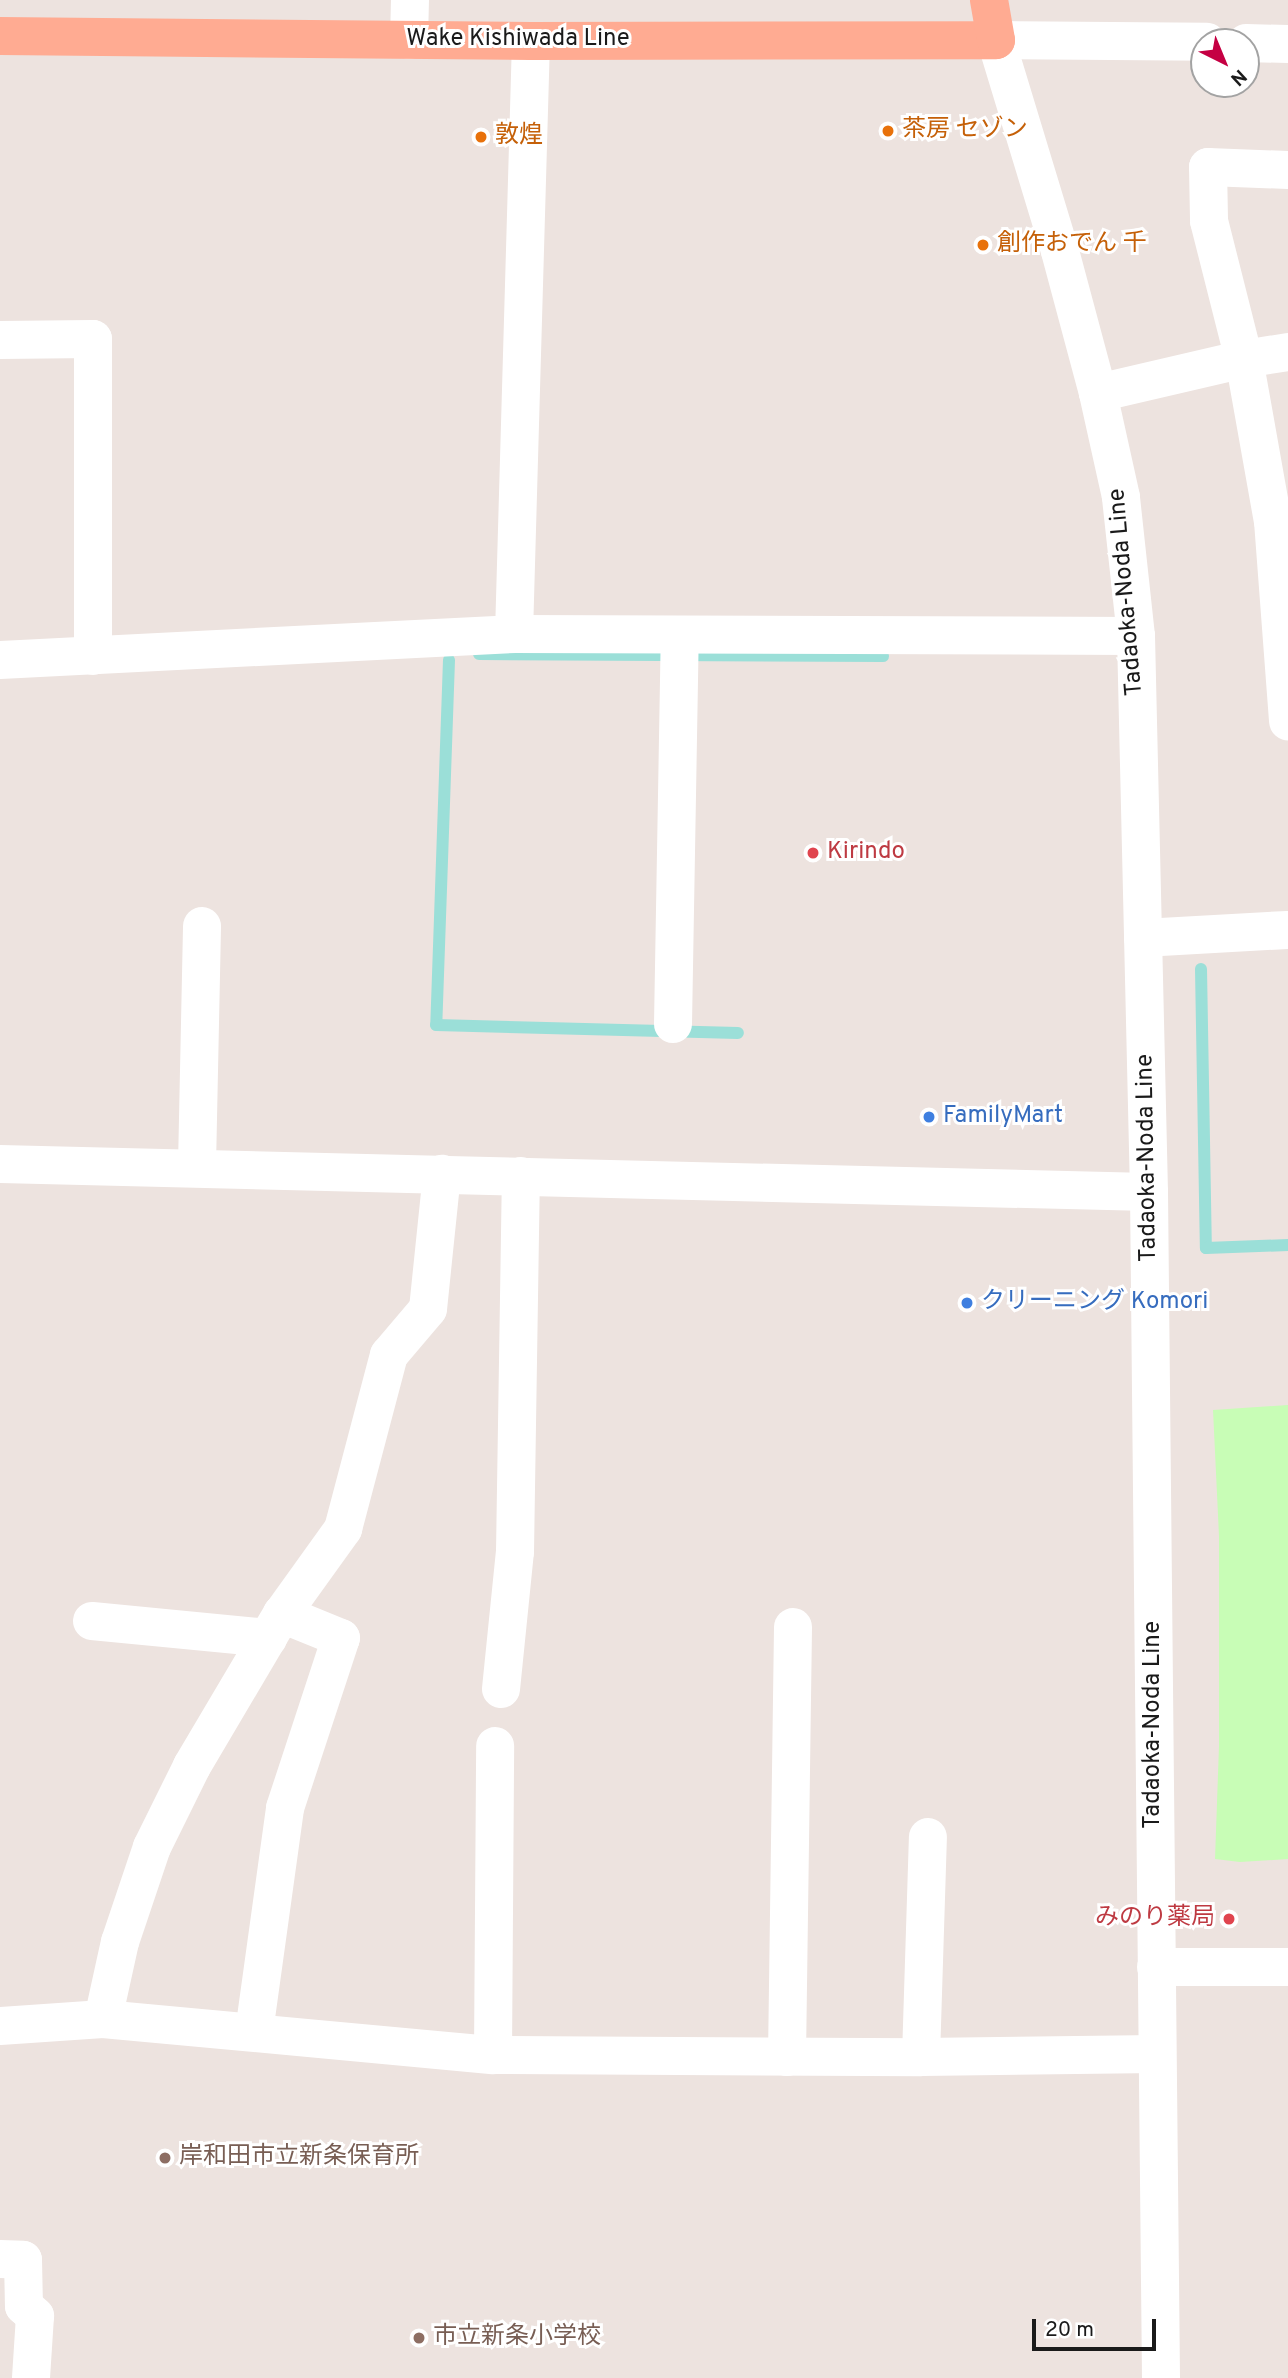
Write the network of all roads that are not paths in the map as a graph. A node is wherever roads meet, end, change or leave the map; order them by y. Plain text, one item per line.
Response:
1 (410, 0) edge
2 (989, 0) edge
3 (0, 37) edge
4 (410, 40) junction
5 (996, 40) junction
6 (531, 41) junction
7 (1190, 42) edge
8 (1260, 43) edge
9 (1288, 44) edge
10 (1288, 170) edge
11 (0, 340) edge
12 (1288, 352) edge
13 (1244, 359) junction
14 (1098, 393) junction
15 (514, 634) junction
16 (680, 636) junction
17 (1136, 636) junction
18 (93, 656) junction
19 (0, 660) edge
20 (1288, 721) edge
21 (202, 926) dead end
22 (1288, 930) edge
23 (1143, 938) junction
24 (673, 1024) dead end
25 (0, 1164) edge
26 (197, 1166) junction
27 (442, 1174) junction
28 (521, 1176) junction
29 (1149, 1192) junction
30 (92, 1621) dead end
31 (275, 1626) junction
32 (793, 1627) dead end
33 (501, 1689) dead end
34 (495, 1746) dead end
35 (928, 1837) dead end
36 (1156, 1967) junction
37 (1288, 1967) edge
38 (103, 2019) junction
39 (0, 2026) edge
40 (254, 2032) junction
41 (1157, 2054) junction
42 (493, 2055) junction
43 (787, 2057) junction
44 (921, 2057) junction
45 (0, 2259) edge
46 (31, 2378) edge
47 (1161, 2378) edge

1 - 4 street
2 - 5 main road
3 - 4 main road, Wake Kishiwada Line
4 - 6 main road, Wake Kishiwada Line
5 - 6 main road, Wake Kishiwada Line
5 - 7 street
5 - 14 street, Tadaoka-Noda Line
6 - 15 street
8 - 9 street
10 - 13 street
11 - 18 street
12 - 13 street
13 - 14 street
13 - 20 street
14 - 17 street, Tadaoka-Noda Line
15 - 16 street
15 - 18 street
16 - 17 street
16 - 24 street
17 - 23 street, Tadaoka-Noda Line
18 - 19 street
21 - 26 street
22 - 23 street
23 - 29 street, Tadaoka-Noda Line
25 - 26 street
26 - 27 street
27 - 28 street
27 - 31 street
28 - 29 street
28 - 33 street
29 - 36 street, Tadaoka-Noda Line
30 - 31 street
31 - 38 street
31 - 40 street
32 - 43 street
34 - 42 street
35 - 44 street
36 - 37 street
36 - 41 street, Tadaoka-Noda Line
38 - 39 street
38 - 40 street
40 - 42 street
41 - 44 street
41 - 47 street, Tadaoka-Noda Line
42 - 43 street
43 - 44 street
45 - 46 street

